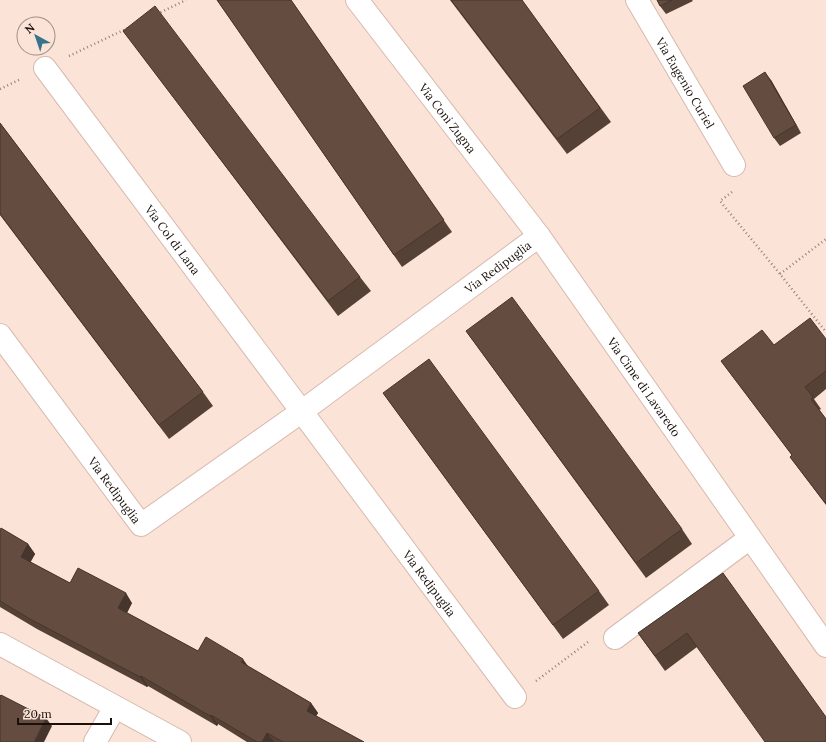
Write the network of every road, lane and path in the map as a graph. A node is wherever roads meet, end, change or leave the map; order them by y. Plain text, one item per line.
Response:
1 (186, 0) edge
2 (357, 0) edge
3 (637, 0) edge
4 (151, 17) edge
5 (130, 27) edge
6 (45, 68) junction
7 (0, 89) edge
8 (734, 165) joint
9 (539, 236) junction
10 (826, 239) edge
11 (780, 274) junction
12 (826, 332) edge
13 (0, 335) edge
14 (301, 412) junction
15 (750, 538) junction
16 (615, 638) joint
17 (0, 644) edge
18 (826, 646) edge
19 (515, 697) joint
20 (115, 707) junction
21 (95, 742) edge
22 (180, 742) edge

1 - 4 path
2 - 9 street, Via Coni Zugna
3 - 8 street, Via Eugenio Curiel
5 - 6 path
6 - 7 path
6 - 14 street, Via Col di Lana
8 - 11 path
9 - 14 street, Via Redipuglia
9 - 15 street, Via Cime di Lavaredo
10 - 11 path
11 - 12 path
13 - 14 street, Via Redipuglia
14 - 19 street, Via Redipuglia
15 - 16 street
15 - 18 street, Via Cime di Lavaredo
16 - 19 path
17 - 20 street
20 - 21 street
20 - 22 street

